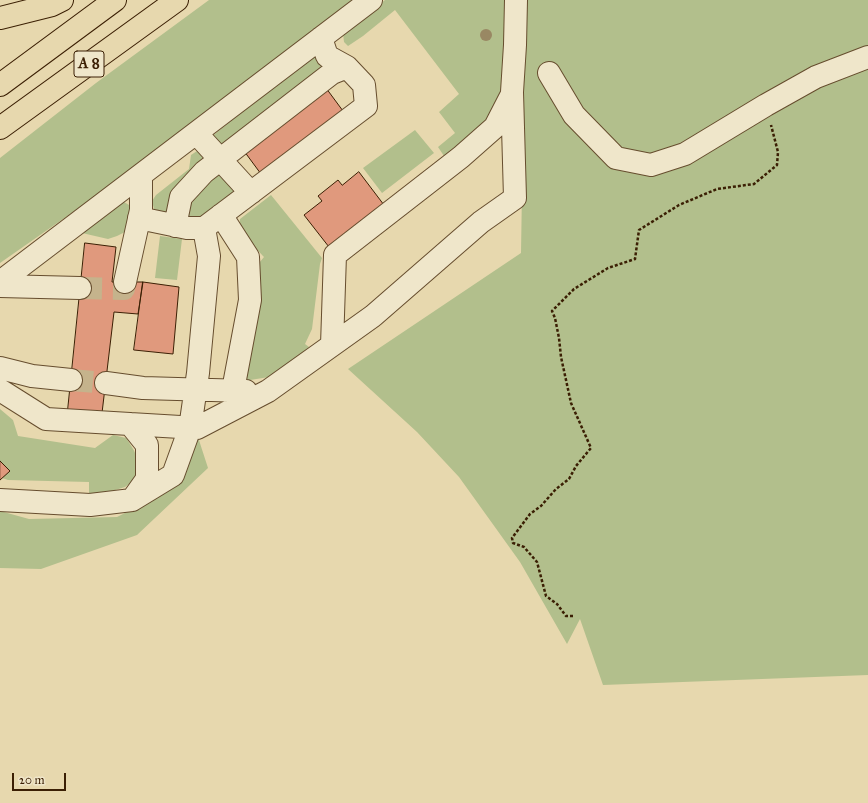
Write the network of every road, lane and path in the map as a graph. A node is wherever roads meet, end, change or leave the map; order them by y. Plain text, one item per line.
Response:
1 (62, 0) edge
2 (115, 0) edge
3 (177, 0) edge
4 (371, 0) edge
5 (516, 0) edge
6 (0, 18) edge
7 (322, 38) junction
8 (868, 57) edge
9 (347, 67) junction
10 (549, 73) dead end
11 (0, 85) edge
12 (512, 93) junction
13 (766, 105) junction
14 (0, 128) edge
15 (196, 133) junction
16 (220, 159) junction
17 (141, 175) junction
18 (251, 193) junction
19 (221, 216) junction
20 (139, 218) junction
21 (175, 226) junction
22 (204, 228) junction
23 (0, 282) edge
24 (125, 282) dead end
25 (0, 286) edge
26 (80, 288) tunnel mouth
27 (332, 345) junction
28 (0, 368) edge
29 (71, 380) tunnel mouth
30 (106, 383) tunnel mouth
31 (194, 389) junction
32 (0, 390) edge
33 (233, 390) junction
34 (268, 391) junction
35 (130, 424) junction
36 (190, 428) junction
37 (0, 500) edge
38 (132, 500) junction
39 (573, 616) dead end

1 - 6 highway
2 - 11 highway, A 8
3 - 14 highway, A 8
4 - 7 street
5 - 12 street
7 - 9 street
7 - 15 street
8 - 13 street
9 - 16 street
9 - 18 street
10 - 13 street
12 - 27 street
12 - 27 street
13 - 39 path
15 - 16 street
15 - 17 street
16 - 18 street
16 - 21 street
17 - 20 street
17 - 23 street
18 - 19 street
19 - 22 street
19 - 33 street
20 - 21 street
20 - 24 street
21 - 22 street
22 - 31 street
25 - 26 street
27 - 34 street
28 - 29 street
30 - 31 street
31 - 33 street
31 - 36 street
32 - 35 street
33 - 34 street
34 - 36 street
35 - 36 street
35 - 38 street
36 - 38 street
37 - 38 street

